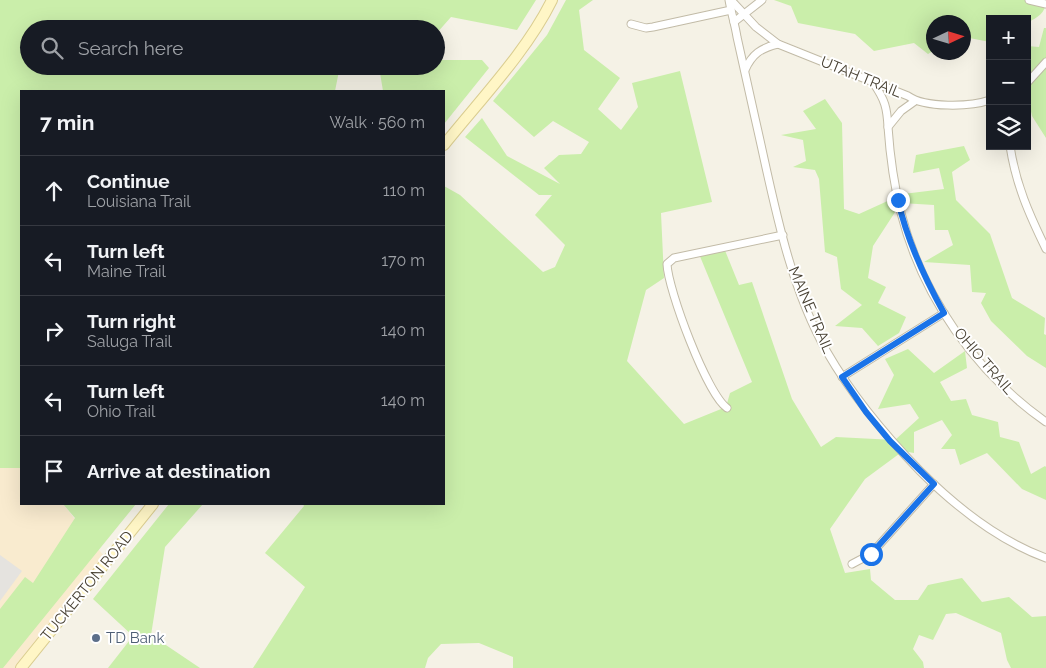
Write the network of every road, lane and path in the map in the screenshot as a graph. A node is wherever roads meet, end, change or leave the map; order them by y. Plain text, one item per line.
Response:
1 (552, 0) edge
2 (730, 0) edge
3 (762, 0) edge
4 (1029, 0) edge
5 (1046, 4) edge
6 (730, 10) junction
7 (744, 14) junction
8 (734, 22) junction
9 (631, 24) dead end
10 (778, 44) junction
11 (1046, 62) edge
12 (745, 70) junction
13 (1031, 81) edge
14 (872, 82) junction
15 (915, 101) junction
16 (986, 102) edge
17 (888, 127) junction
18 (445, 144) edge
19 (1011, 150) edge
20 (783, 235) junction
21 (1043, 236) edge
22 (1046, 249) edge
23 (944, 313) junction
24 (842, 377) junction
25 (728, 408) dead end
26 (1046, 422) edge
27 (934, 484) junction
28 (152, 505) edge
29 (1046, 558) edge
30 (852, 564) dead end
31 (21, 668) edge

1 - 18 main road
2 - 6 street, MAINE TRAIL
2 - 7 street, UTAH TRAIL
3 - 7 street
4 - 5 street
6 - 8 street, MAINE TRAIL
6 - 9 street
7 - 8 street
7 - 10 street, UTAH TRAIL
8 - 12 street, MAINE TRAIL
10 - 12 street
10 - 14 street, UTAH TRAIL
11 - 13 street
12 - 20 street, MAINE TRAIL
14 - 15 street, UTAH TRAIL
14 - 17 street, OHIO TRAIL
15 - 16 street, UTAH TRAIL
15 - 17 street
17 - 23 street, OHIO TRAIL
19 - 21 street
20 - 24 street, MAINE TRAIL
20 - 25 street
21 - 22 street
23 - 24 street
23 - 26 street, OHIO TRAIL
24 - 27 street, MAINE TRAIL
27 - 29 street, MAINE TRAIL
27 - 30 street
28 - 31 main road, TUCKERTON ROAD

